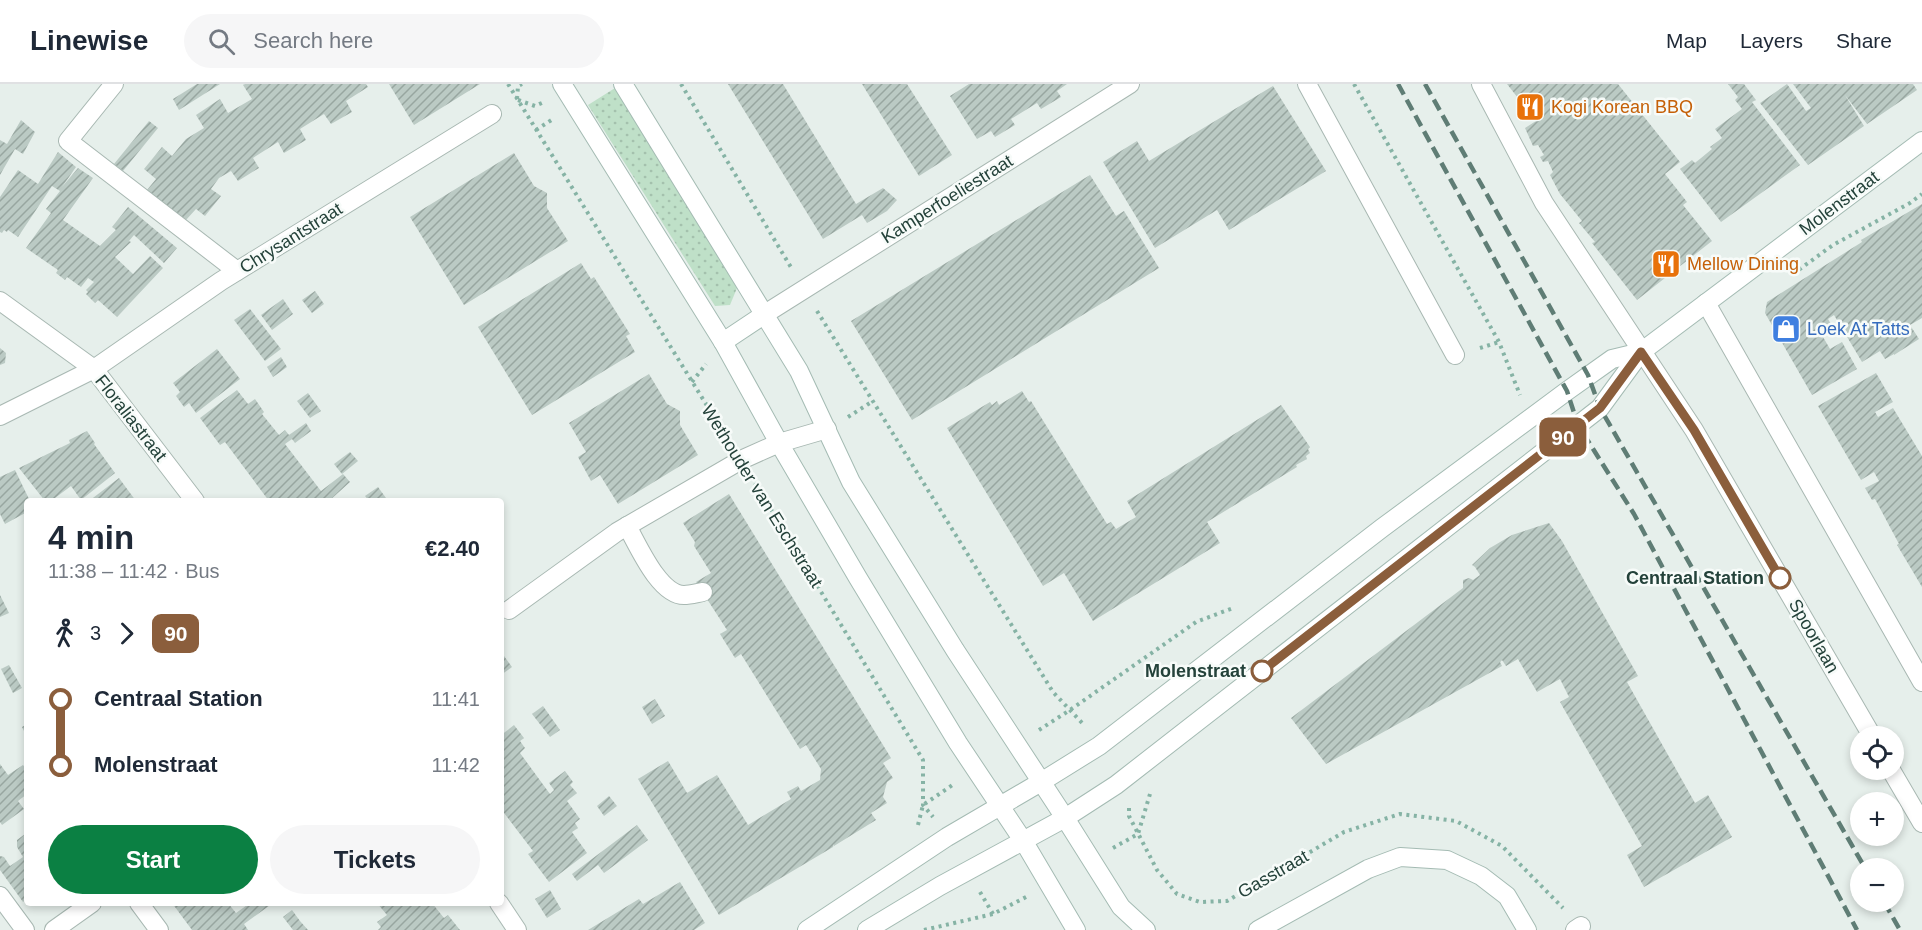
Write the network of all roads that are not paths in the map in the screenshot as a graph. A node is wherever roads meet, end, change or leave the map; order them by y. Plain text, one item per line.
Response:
1 (114, 84) edge
2 (562, 84) edge
3 (623, 84) edge
4 (1130, 84) edge
5 (1307, 84) edge
6 (1481, 84) edge
7 (492, 114) dead end
8 (1922, 141) edge
9 (237, 271) junction
10 (0, 301) edge
11 (1706, 303) junction
12 (765, 314) junction
13 (723, 342) junction
14 (1641, 352) junction
15 (1455, 354) dead end
16 (94, 369) junction
17 (0, 416) edge
18 (827, 429) junction
19 (779, 443) junction
20 (193, 498) edge
21 (627, 526) junction
22 (703, 592) dead end
23 (509, 610) dead end
24 (1922, 682) edge
25 (1866, 726) edge
26 (1897, 780) edge
27 (1041, 783) junction
28 (1001, 806) junction
29 (1065, 818) junction
30 (1922, 823) edge
31 (1024, 842) junction
32 (0, 896) edge
33 (88, 906) edge
34 (141, 906) edge
35 (501, 906) edge
36 (25, 930) edge
37 (54, 930) edge
38 (159, 930) edge
39 (518, 930) edge
40 (807, 930) edge
41 (867, 930) edge
42 (1076, 930) edge
43 (1146, 930) edge
44 (1258, 930) edge
45 (1527, 930) edge

1 - 9 street
2 - 13 street
3 - 12 street
4 - 12 street, Kamperfoeliestraat
5 - 15 street
6 - 14 street, Spoorlaan
7 - 9 street, Chrysantstraat
8 - 11 street, Molenstraat
9 - 16 street, Chrysantstraat
10 - 16 street, Floraliastraat
11 - 14 street, Molenstraat
11 - 24 street
12 - 13 street, Kamperfoeliestraat
12 - 18 street
13 - 19 street
14 - 25 street, Spoorlaan
14 - 27 street, Molenstraat
14 - 29 street, Molenstraat
16 - 17 street, Chrysantstraat
16 - 20 street, Floraliastraat
18 - 19 street
18 - 27 street
19 - 21 street
19 - 28 street
21 - 22 street
21 - 23 street
26 - 30 street
27 - 28 street, Molenstraat
27 - 29 street
28 - 31 street
28 - 40 street, Molenstraat
29 - 31 street, Molenstraat
29 - 43 street
31 - 41 street, Molenstraat
31 - 42 street
32 - 36 street
33 - 37 street
34 - 38 street
35 - 39 street
44 - 45 street

